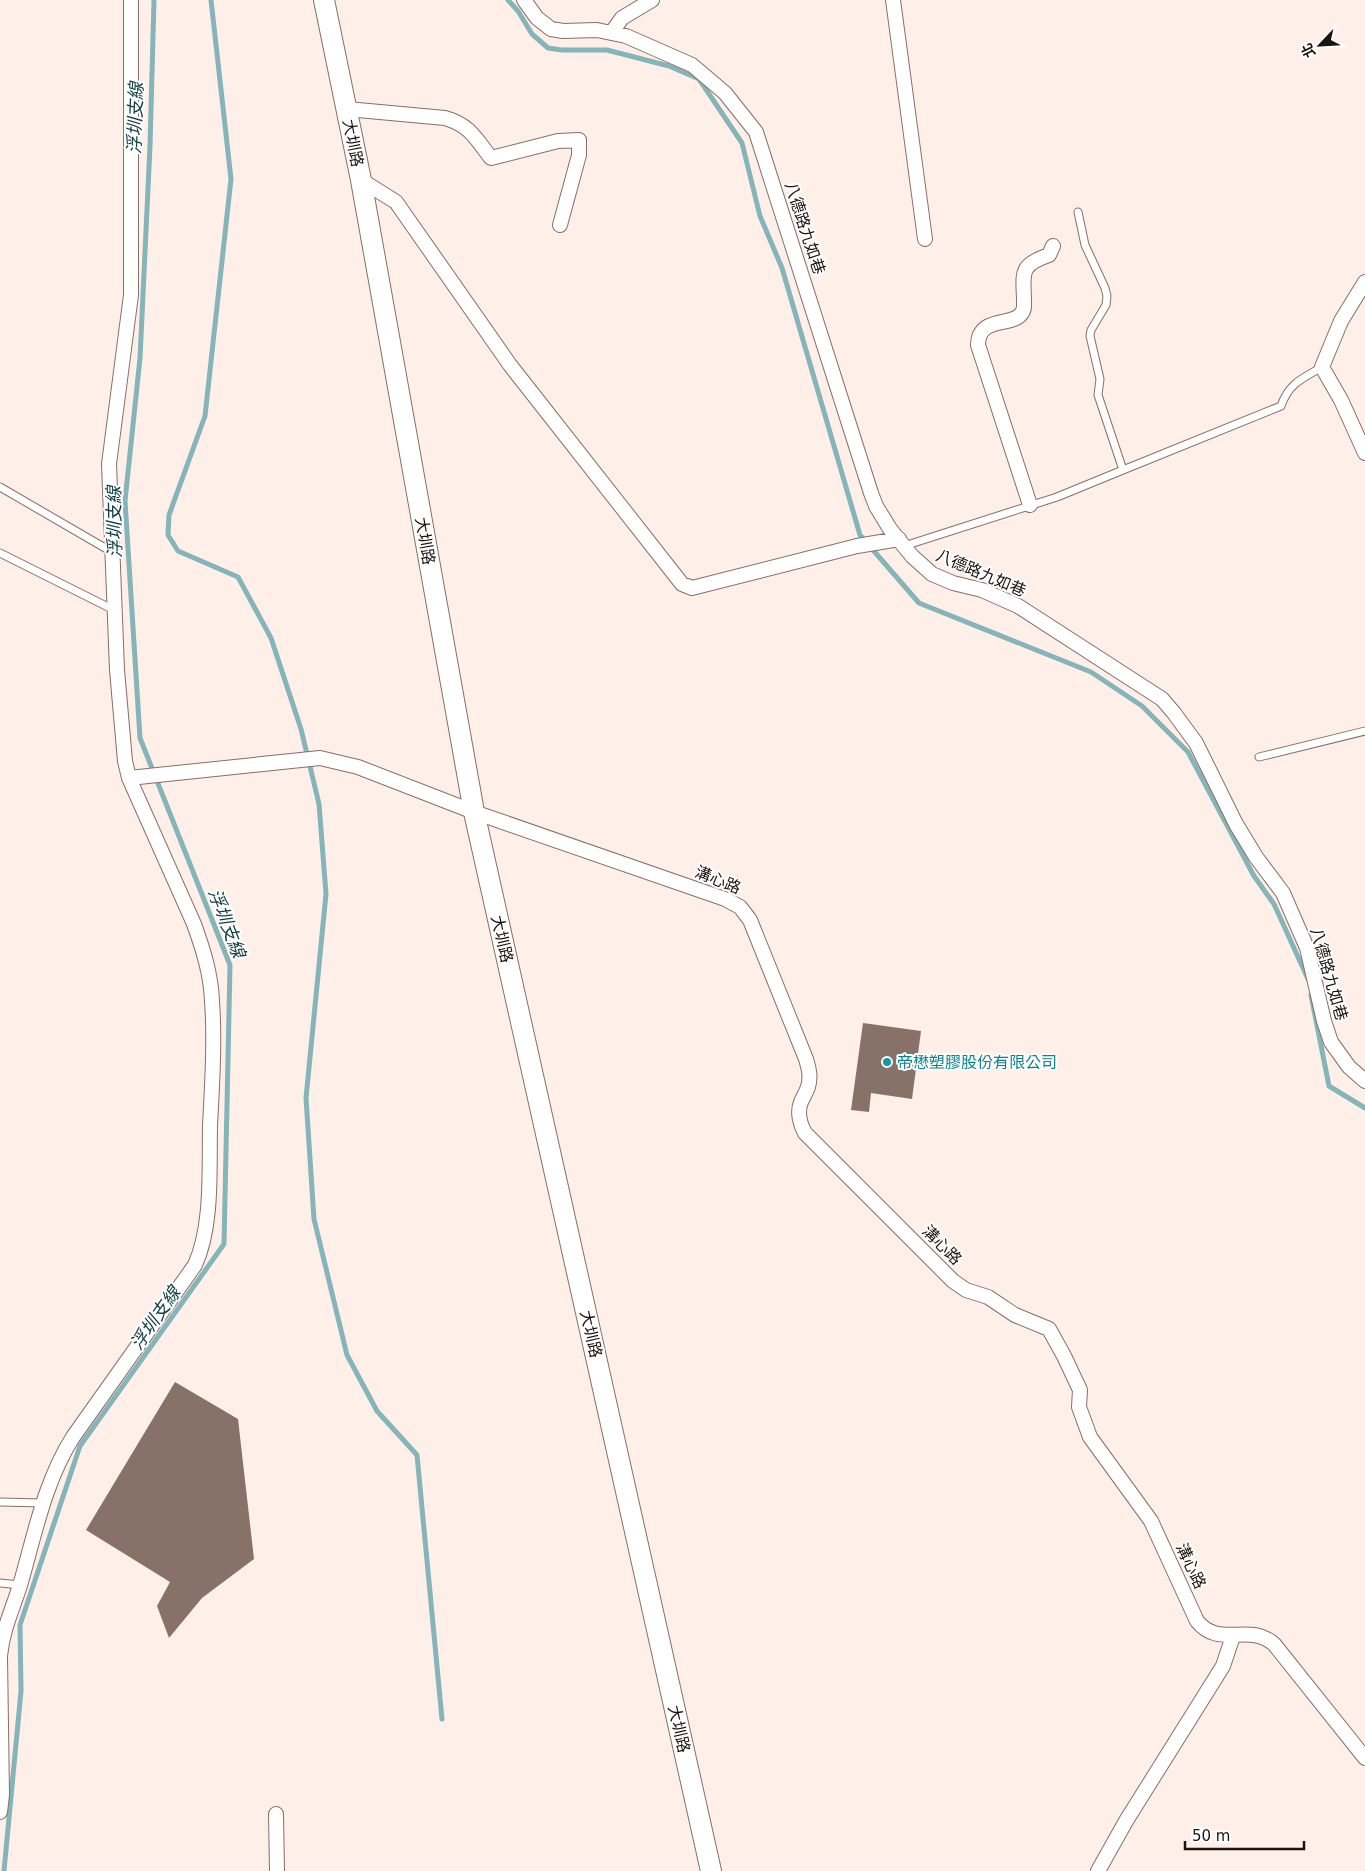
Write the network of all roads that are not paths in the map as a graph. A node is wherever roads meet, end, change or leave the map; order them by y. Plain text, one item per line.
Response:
1 (131, 0) edge
2 (324, 0) edge
3 (524, 0) edge
4 (652, 0) edge
5 (893, 0) edge
6 (612, 32) junction
7 (347, 108) junction
8 (361, 180) junction
9 (1078, 212) dead end
10 (560, 225) dead end
11 (925, 239) dead end
12 (1053, 246) dead end
13 (1365, 282) edge
14 (1322, 367) junction
15 (1365, 453) edge
16 (1122, 470) junction
17 (0, 487) edge
18 (1030, 505) junction
19 (901, 542) junction
20 (112, 552) junction
21 (0, 553) edge
22 (114, 610) junction
23 (1365, 731) edge
24 (1259, 757) dead end
25 (130, 778) junction
26 (474, 812) junction
27 (1365, 1081) edge
28 (0, 1502) edge
29 (42, 1503) junction
30 (0, 1583) edge
31 (20, 1584) junction
32 (1233, 1636) junction
33 (1365, 1758) edge
34 (0, 1812) edge
35 (276, 1814) dead end
36 (277, 1871) edge
37 (711, 1871) edge
38 (1098, 1871) edge

1 - 20 street
2 - 7 street, 大圳路
3 - 6 street, 八德路九如巷
4 - 6 street
5 - 11 street
6 - 19 street, 八德路九如巷
7 - 8 street, 大圳路
7 - 10 street
8 - 19 street
8 - 26 street, 大圳路
9 - 16 lane
12 - 18 street
13 - 14 street
14 - 15 street
14 - 16 lane
16 - 18 lane
17 - 20 lane
18 - 19 lane
19 - 27 street, 八德路九如巷
20 - 22 street
21 - 22 lane
22 - 25 street
23 - 24 lane
25 - 26 street, 溝心路
25 - 29 street
26 - 32 street, 溝心路
26 - 37 street, 大圳路
28 - 29 lane
29 - 31 street
30 - 31 lane
31 - 34 street
32 - 33 street, 溝心路
32 - 38 street
35 - 36 street

